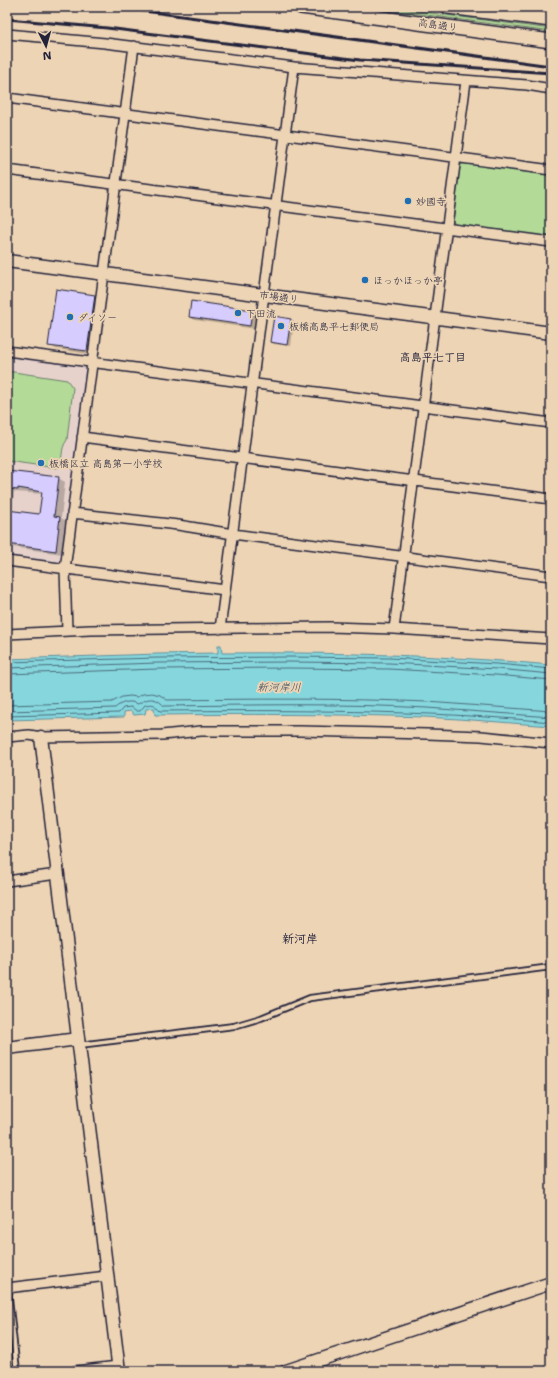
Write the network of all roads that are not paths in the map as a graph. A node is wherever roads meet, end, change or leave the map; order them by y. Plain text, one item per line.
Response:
1 (301, 7) edge
2 (448, 7) edge
3 (551, 20) edge
4 (7, 34) edge
5 (551, 40) edge
6 (134, 46) junction
7 (294, 67) junction
8 (466, 81) junction
9 (551, 89) edge
10 (7, 98) edge
11 (124, 114) junction
12 (285, 135) junction
13 (456, 157) junction
14 (7, 170) edge
15 (551, 170) edge
16 (116, 184) junction
17 (276, 205) junction
18 (447, 228) junction
19 (551, 242) edge
20 (7, 261) edge
21 (104, 274) junction
22 (264, 295) junction
23 (435, 318) junction
24 (551, 333) edge
25 (7, 351) edge
26 (92, 362) junction
27 (252, 383) junction
28 (424, 406) junction
29 (551, 423) edge
30 (82, 437) junction
31 (243, 458) junction
32 (414, 481) junction
33 (551, 499) edge
34 (72, 513) junction
35 (233, 534) junction
36 (404, 557) junction
37 (7, 561) edge
38 (65, 569) junction
39 (551, 576) edge
40 (225, 590) junction
41 (220, 629) junction
42 (394, 629) junction
43 (67, 631) junction
44 (7, 634) edge
45 (551, 639) edge
46 (7, 736) edge
47 (41, 737) junction
48 (551, 743) edge
49 (57, 874) junction
50 (7, 881) edge
51 (551, 967) edge
52 (78, 1042) junction
53 (7, 1048) edge
54 (107, 1276) junction
55 (551, 1282) edge
56 (7, 1286) edge
57 (118, 1369) edge
58 (18, 1371) edge
59 (75, 1371) edge
60 (286, 1371) edge

1 - 5 main road, 高島通り
2 - 3 main road, 高島通り
4 - 6 street
6 - 7 street
6 - 11 street
7 - 8 street
7 - 12 street
8 - 9 street
8 - 13 street
10 - 11 street
11 - 12 street
11 - 16 street
12 - 13 street
12 - 17 street
13 - 15 street
13 - 18 street
14 - 16 street
16 - 17 street
16 - 21 street
17 - 18 street
17 - 22 street
18 - 19 street
18 - 23 street
20 - 21 street, 市場通り
21 - 22 street, 市場通り
21 - 26 street
22 - 23 street, 市場通り
22 - 27 street
23 - 24 street, 市場通り
23 - 28 street
25 - 26 street
26 - 27 street
26 - 30 street
27 - 28 street
27 - 31 street
28 - 29 street
28 - 32 street
30 - 31 street
30 - 34 street
31 - 32 street
31 - 35 street
32 - 33 street
32 - 36 street
34 - 35 street
34 - 38 street
35 - 36 street
35 - 40 street
36 - 39 street
36 - 42 street
37 - 38 street
38 - 40 street
38 - 43 street
40 - 41 street
41 - 42 street
41 - 43 street
42 - 45 street
43 - 44 street
46 - 47 street
47 - 48 street
47 - 49 street
49 - 50 street
49 - 52 street
51 - 52 lane
52 - 53 street
52 - 54 street
54 - 56 street
54 - 57 street
55 - 60 street
56 - 58 lane
57 - 59 street

